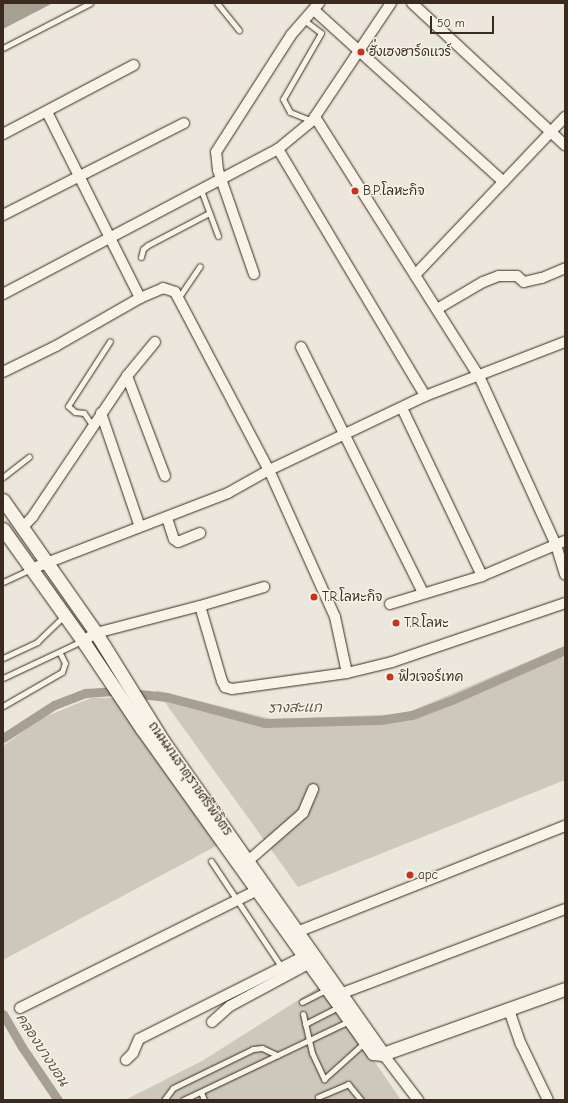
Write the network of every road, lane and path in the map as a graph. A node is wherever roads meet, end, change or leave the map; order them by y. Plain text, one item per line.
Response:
1 (90, 3) edge
2 (217, 3) edge
3 (391, 3) edge
4 (412, 3) edge
5 (317, 6) edge
6 (304, 20) junction
7 (239, 30) dead end
8 (3, 48) edge
9 (360, 52) junction
10 (134, 65) dead end
11 (47, 112) junction
12 (565, 117) edge
13 (314, 119) junction
14 (184, 123) dead end
15 (551, 132) junction
16 (3, 134) edge
17 (565, 145) edge
18 (278, 149) junction
19 (81, 176) junction
20 (222, 179) junction
21 (504, 182) junction
22 (201, 190) junction
23 (209, 213) junction
24 (3, 215) edge
25 (218, 236) dead end
26 (112, 238) junction
27 (141, 257) dead end
28 (200, 266) dead end
29 (565, 268) edge
30 (254, 274) dead end
31 (415, 275) junction
32 (3, 294) edge
33 (179, 297) junction
34 (140, 298) junction
35 (436, 309) junction
36 (110, 341) dead end
37 (155, 342) dead end
38 (565, 343) edge
39 (301, 347) dead end
40 (3, 372) edge
41 (127, 376) junction
42 (479, 376) junction
43 (425, 396) junction
44 (402, 408) junction
45 (101, 413) junction
46 (94, 426) junction
47 (344, 434) junction
48 (29, 457) dead end
49 (269, 470) junction
50 (165, 476) dead end
51 (3, 477) edge
52 (3, 500) edge
53 (167, 518) junction
54 (140, 527) junction
55 (22, 528) junction
56 (3, 529) edge
57 (200, 533) dead end
58 (561, 543) edge
59 (46, 562) junction
60 (31, 569) junction
61 (565, 575) edge
62 (482, 576) junction
63 (3, 582) edge
64 (264, 587) dead end
65 (423, 593) junction
66 (390, 604) dead end
67 (565, 604) edge
68 (200, 606) junction
69 (65, 615) junction
70 (96, 633) junction
71 (83, 641) junction
72 (60, 653) junction
73 (3, 658) edge
74 (347, 673) junction
75 (122, 674) junction
76 (3, 678) edge
77 (113, 687) junction
78 (3, 706) edge
79 (146, 722) junction
80 (313, 789) dead end
81 (565, 826) edge
82 (211, 861) dead end
83 (248, 862) junction
84 (256, 891) junction
85 (238, 900) junction
86 (565, 909) edge
87 (293, 934) junction
88 (306, 960) junction
89 (282, 968) junction
90 (565, 989) edge
91 (327, 990) junction
92 (340, 1000) junction
93 (302, 1002) dead end
94 (20, 1008) dead end
95 (509, 1010) junction
96 (303, 1014) dead end
97 (349, 1021) junction
98 (212, 1022) dead end
99 (305, 1024) junction
100 (309, 1040) junction
101 (364, 1043) junction
102 (383, 1054) junction
103 (277, 1055) junction
104 (126, 1060) dead end
105 (201, 1092) junction
106 (318, 1097) dead end
107 (416, 1099) edge
108 (164, 1100) edge
109 (183, 1100) edge
110 (204, 1100) edge
111 (361, 1100) edge
112 (548, 1100) edge

1 - 8 lane
2 - 7 lane
3 - 9 street
4 - 15 street
5 - 6 street
5 - 9 street
6 - 13 lane
6 - 20 street
9 - 13 street
9 - 21 street
10 - 11 street
11 - 16 street
11 - 19 street
12 - 15 street
13 - 18 street
13 - 31 street
14 - 19 street
15 - 17 street
15 - 21 street
18 - 20 street
18 - 43 street
19 - 24 street
19 - 26 street
20 - 22 street
20 - 30 street
21 - 31 street
22 - 23 lane
22 - 26 street
23 - 25 lane
23 - 27 lane
26 - 32 street
26 - 34 street
28 - 33 lane
29 - 35 street
31 - 35 street
33 - 34 street
33 - 49 street
34 - 40 street
35 - 42 street
36 - 46 lane
37 - 41 street
38 - 42 street
39 - 47 street
41 - 45 street
41 - 50 street
42 - 43 street
42 - 58 street
43 - 44 street
44 - 47 street
44 - 62 street
45 - 46 street
45 - 54 street
46 - 55 street
47 - 49 street
47 - 65 street
48 - 51 lane
49 - 53 street
49 - 74 street
52 - 55 street, ถนนมนธาตุราชศรีพิจิตร
53 - 54 street
53 - 57 street
54 - 59 street
55 - 59 street, ถนนมนธาตุราชศรีพิจิตร
56 - 60 street, ถนนมนธาตุราชศรีพิจิตร
58 - 61 street
58 - 62 street
59 - 60 street
59 - 70 street, ถนนมนธาตุราชศรีพิจิตร
60 - 63 lane
60 - 69 street, ถนนมนธาตุราชศรีพิจิตร
62 - 65 street
64 - 68 street
65 - 66 street
67 - 74 street
68 - 70 street
68 - 74 street
69 - 71 street, ถนนมนธาตุราชศรีพิจิตร
69 - 73 lane
70 - 71 street
70 - 75 street, ถนนมนธาตุราชศรีพิจิตร
71 - 72 lane
71 - 77 street, ถนนมนธาตุราชศรีพิจิตร
72 - 76 lane
72 - 78 lane
75 - 77 street
75 - 79 street, ถนนมนธาตุราชศรีพิจิตร
77 - 79 street, ถนนมนธาตุราชศรีพิจิตร
79 - 83 street, ถนนมนธาตุราชศรีพิจิตร
79 - 84 street, ถนนมนธาตุราชศรีพิจิตร
80 - 83 street
81 - 87 street
82 - 85 lane
83 - 87 street, ถนนมนธาตุราชศรีพิจิตร
84 - 85 street
84 - 87 street, ถนนมนธาตุราชศรีพิจิตร
85 - 89 lane
85 - 94 street
86 - 92 street
87 - 88 street, ถนนมนธาตุราชศรีพิจิตร
87 - 92 street, ถนนมนธาตุราชศรีพิจิตร
88 - 89 street
88 - 91 street, ถนนมนธาตุราชศรีพิจิตร
88 - 98 street
89 - 104 street
90 - 95 street
91 - 92 street, ถนนมนธาตุราชศรีพิจิตร
91 - 93 lane
92 - 97 street, ถนนมนธาตุราชศรีพิจิตร
92 - 99 lane
92 - 102 street, ถนนมนธาตุราชศรีพิจิตร
95 - 102 street
95 - 112 street
96 - 99 lane
97 - 100 lane
97 - 101 street, ถนนมนธาตุราชศรีพิจิตร
99 - 100 lane
100 - 101 lane
100 - 103 lane
101 - 102 street, ถนนมนธาตุราชศรีพิจิตร
102 - 107 street, ถนนมนธาตุราชศรีพิจิตร
103 - 105 lane
103 - 108 lane
105 - 109 lane
105 - 110 lane
106 - 111 lane

